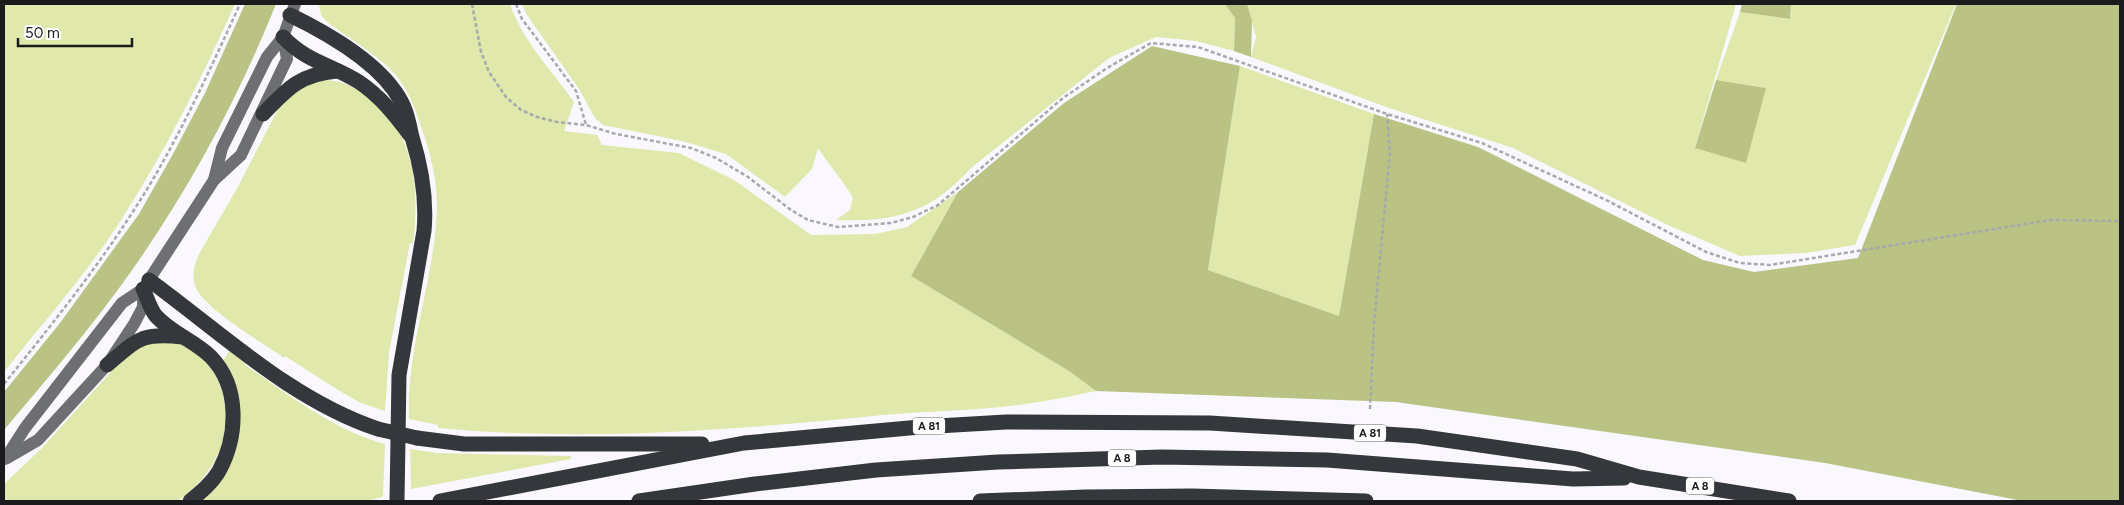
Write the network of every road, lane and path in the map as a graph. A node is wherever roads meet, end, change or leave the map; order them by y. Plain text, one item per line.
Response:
1 (240, 4) edge
2 (472, 4) edge
3 (516, 4) edge
4 (293, 10) edge
5 (283, 37) junction
6 (337, 71) junction
7 (263, 114) junction
8 (1387, 114) junction
9 (586, 125) junction
10 (413, 138) junction
11 (214, 180) junction
12 (2120, 221) edge
13 (146, 284) junction
14 (187, 337) junction
15 (107, 365) junction
16 (4, 384) edge
17 (1370, 409) dead end
18 (744, 443) junction
19 (4, 460) edge
20 (1639, 477) junction
21 (190, 501) edge
22 (397, 501) edge
23 (440, 501) edge
24 (639, 501) edge
25 (980, 501) edge
26 (1366, 501) edge
27 (1788, 501) edge

1 - 16 path
2 - 9 path
3 - 9 path
4 - 5 main road
4 - 10 highway
5 - 6 highway
5 - 7 main road
5 - 11 main road
6 - 7 highway
6 - 10 highway
7 - 11 main road
8 - 9 path
8 - 12 path
8 - 17 path
10 - 22 highway
11 - 13 main road
13 - 14 highway
13 - 15 main road
13 - 18 highway, bridge
13 - 19 main road
14 - 15 highway
14 - 21 highway
15 - 19 main road
18 - 20 highway, A 81
18 - 23 highway, A 81
20 - 24 highway, A 8
20 - 27 highway, A 8
25 - 26 highway

